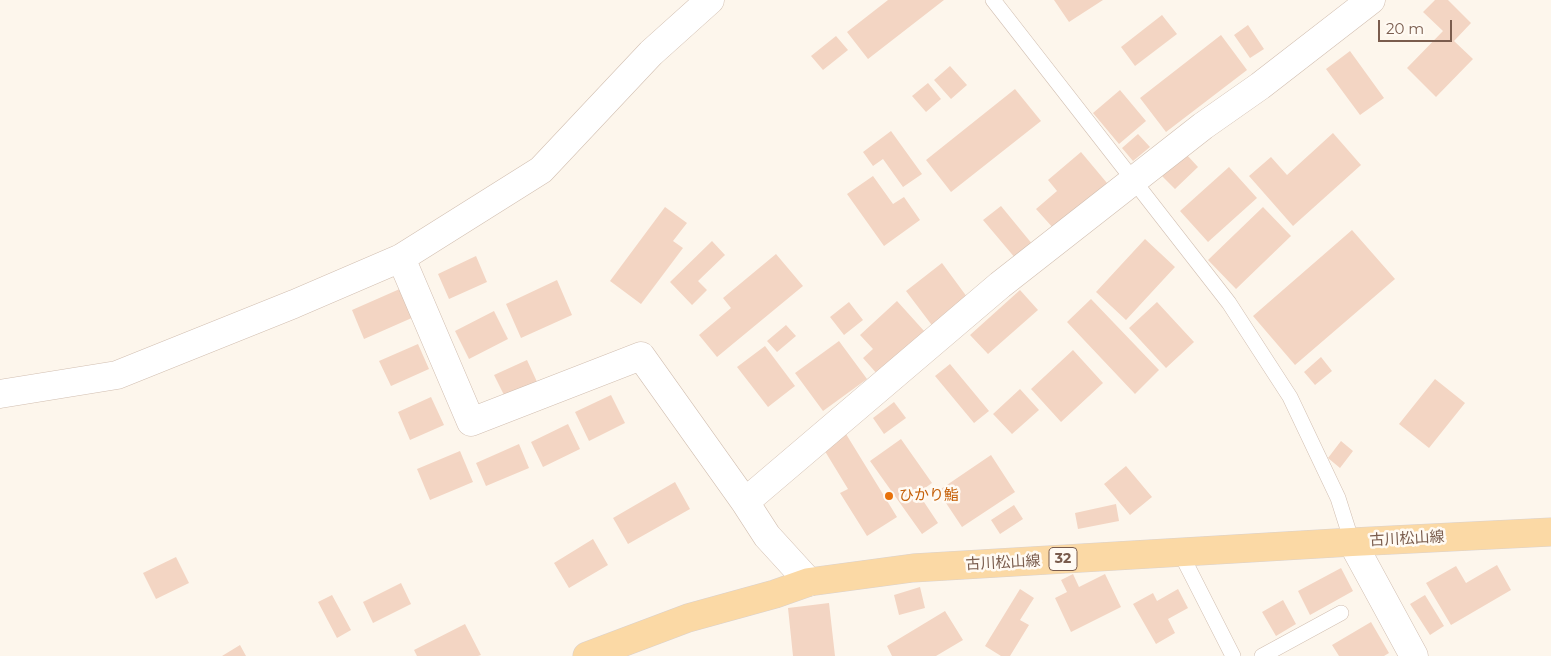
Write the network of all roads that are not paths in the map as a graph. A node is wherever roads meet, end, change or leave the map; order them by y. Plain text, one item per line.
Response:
1 (710, 0) edge
2 (992, 0) edge
3 (1370, 0) edge
4 (1134, 180) junction
5 (401, 258) junction
6 (0, 394) edge
7 (745, 502) junction
8 (1551, 532) edge
9 (1352, 542) junction
10 (1180, 552) junction
11 (809, 582) junction
12 (1342, 613) dead end
13 (587, 656) edge
14 (1233, 656) edge
15 (1262, 656) edge
16 (1414, 656) edge

1 - 5 street
2 - 4 lane
3 - 4 street
4 - 7 street
4 - 9 lane
5 - 6 street
5 - 7 street
7 - 11 street
8 - 9 main road, 古川松山線 / 32
9 - 10 main road, 古川松山線 / 32
9 - 16 street
10 - 11 main road, 古川松山線 / 32
10 - 14 lane
11 - 13 main road, 古川松山線 / 32
12 - 15 lane

